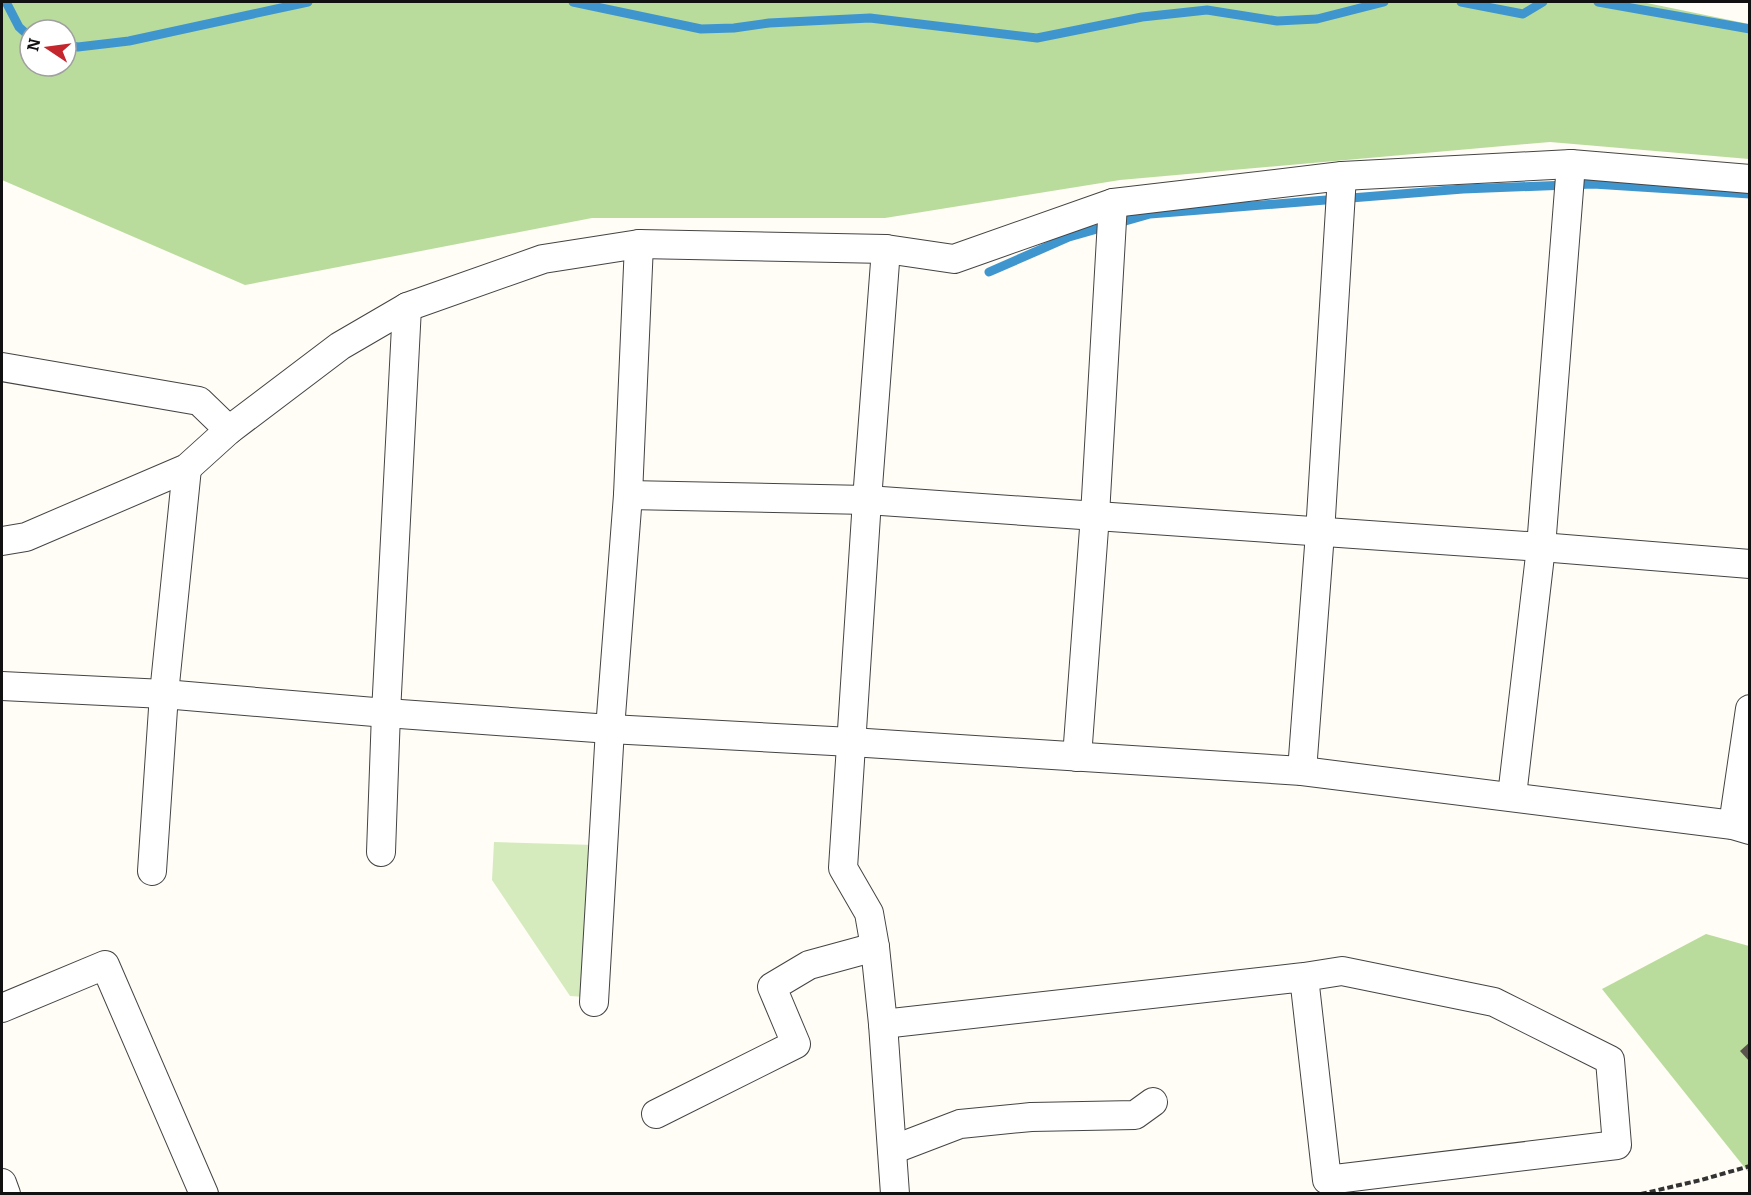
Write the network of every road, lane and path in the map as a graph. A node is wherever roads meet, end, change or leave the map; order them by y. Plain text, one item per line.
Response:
1 (1571, 164) junction
2 (1342, 176) junction
3 (1749, 179) edge
4 (1113, 203) junction
5 (639, 244) junction
6 (886, 249) junction
7 (407, 307) junction
8 (2, 367) edge
9 (229, 430) junction
10 (187, 468) junction
11 (628, 495) junction
12 (867, 500) junction
13 (1095, 515) junction
14 (1320, 532) junction
15 (2, 541) edge
16 (1541, 547) junction
17 (1749, 564) edge
18 (2, 686) edge
19 (164, 694) junction
20 (1749, 709) edge
21 (386, 713) junction
22 (610, 729) junction
23 (851, 742) junction
24 (1077, 757) junction
25 (1302, 771) junction
26 (1512, 796) junction
27 (1741, 827) edge
28 (381, 852) dead end
29 (152, 872) dead end
30 (875, 947) junction
31 (1304, 977) junction
32 (594, 1002) dead end
33 (2, 1008) edge
34 (883, 1024) junction
35 (1153, 1102) dead end
36 (656, 1114) dead end
37 (892, 1150) junction
38 (1749, 1166) edge
39 (2, 1183) edge
40 (6, 1194) edge
41 (204, 1194) edge
42 (895, 1194) edge
43 (1641, 1194) edge

1 - 2 street
1 - 3 street
1 - 16 street
2 - 4 street
2 - 14 street
4 - 6 street
4 - 13 street
5 - 6 street
5 - 7 street
5 - 11 street
6 - 12 street
7 - 9 street
7 - 21 street
8 - 9 street
9 - 10 street
10 - 15 street
10 - 19 street
11 - 12 street
11 - 22 street
12 - 13 street
12 - 23 street
13 - 14 street
13 - 24 street
14 - 16 street
14 - 25 street
16 - 17 street
16 - 26 street
18 - 19 street
19 - 21 street
19 - 29 street
20 - 27 street
21 - 22 street
21 - 28 street
22 - 23 street
22 - 32 street
23 - 24 street
23 - 30 street
24 - 25 street
25 - 26 street
26 - 27 street
30 - 34 street
30 - 36 street
31 - 31 street
31 - 34 street
33 - 41 street
34 - 37 street
35 - 37 street
37 - 42 street
38 - 43 path
39 - 40 street

